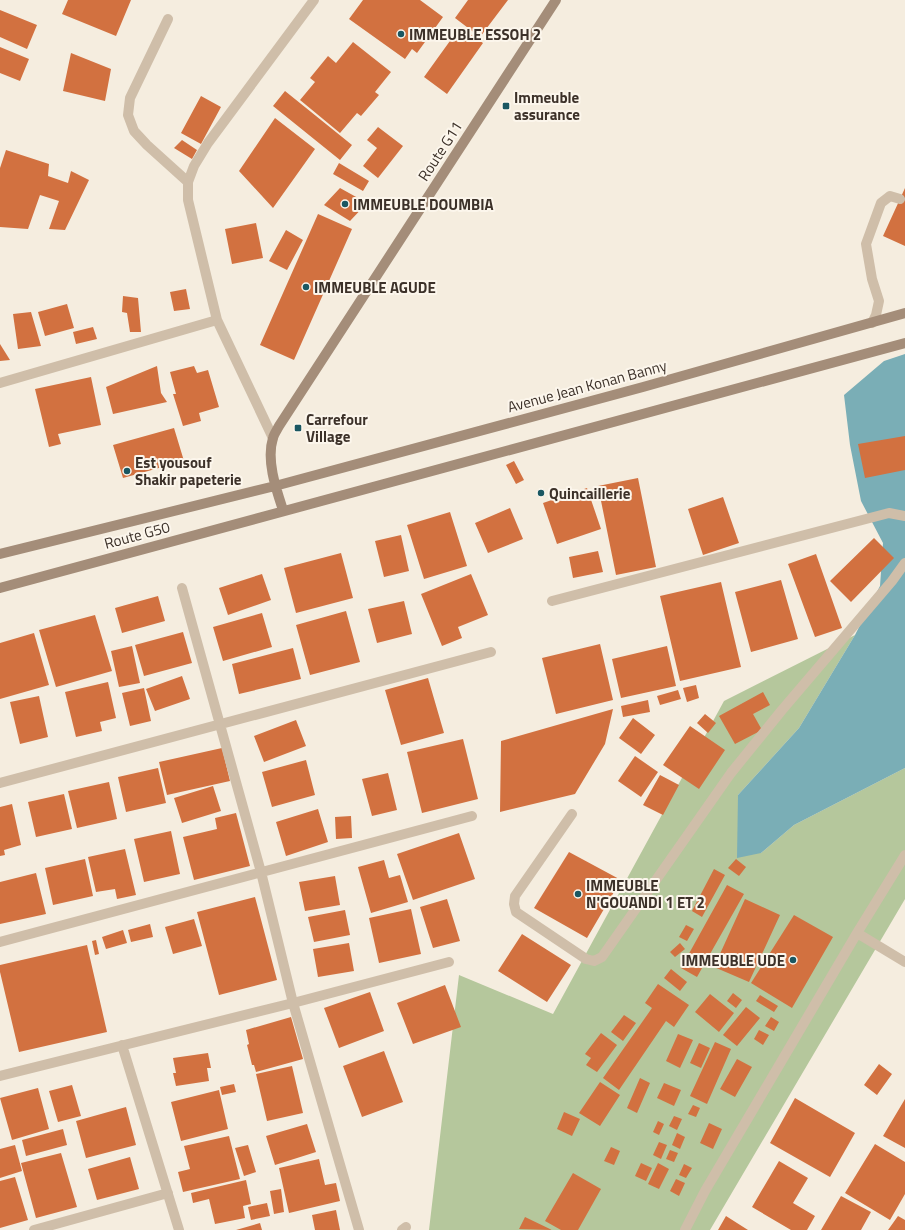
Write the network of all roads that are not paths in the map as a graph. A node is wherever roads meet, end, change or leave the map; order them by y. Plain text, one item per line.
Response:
1 (314, 0) edge
2 (556, 0) edge
3 (168, 19) dead end
4 (188, 182) junction
5 (900, 200) dead end
6 (905, 313) edge
7 (217, 320) junction
8 (872, 323) junction
9 (905, 343) edge
10 (0, 383) edge
11 (273, 438) junction
12 (275, 486) junction
13 (283, 510) junction
14 (905, 516) edge
15 (0, 554) edge
16 (905, 563) edge
17 (0, 588) edge
18 (182, 588) dead end
19 (552, 601) dead end
20 (491, 652) dead end
21 (220, 724) junction
22 (0, 783) edge
23 (572, 814) dead end
24 (472, 816) dead end
25 (905, 855) edge
26 (261, 872) junction
27 (857, 933) junction
28 (0, 942) edge
29 (449, 962) dead end
30 (905, 962) edge
31 (293, 1003) junction
32 (122, 1045) junction
33 (0, 1076) edge
34 (168, 1193) junction
35 (34, 1230) edge
36 (179, 1230) edge
37 (359, 1230) edge
38 (685, 1230) edge

1 - 4 street
2 - 11 street, Route G11
3 - 4 street
4 - 7 street
5 - 8 street
6 - 8 street, Avenue Jean Konan Banny
7 - 10 street
7 - 11 street
8 - 12 street, Avenue Jean Konan Banny
9 - 13 street
11 - 12 street, Route G11
12 - 13 street, Route G11
12 - 15 street, Route G50
13 - 17 street, Route G50
14 - 19 street
16 - 23 street
18 - 21 street
20 - 21 street
21 - 22 street
21 - 26 street
24 - 26 street
25 - 27 street
26 - 28 street
26 - 31 street
27 - 30 street
27 - 38 street
29 - 31 street
31 - 32 street
31 - 37 street
32 - 33 street
32 - 34 street
34 - 35 street
34 - 36 street

